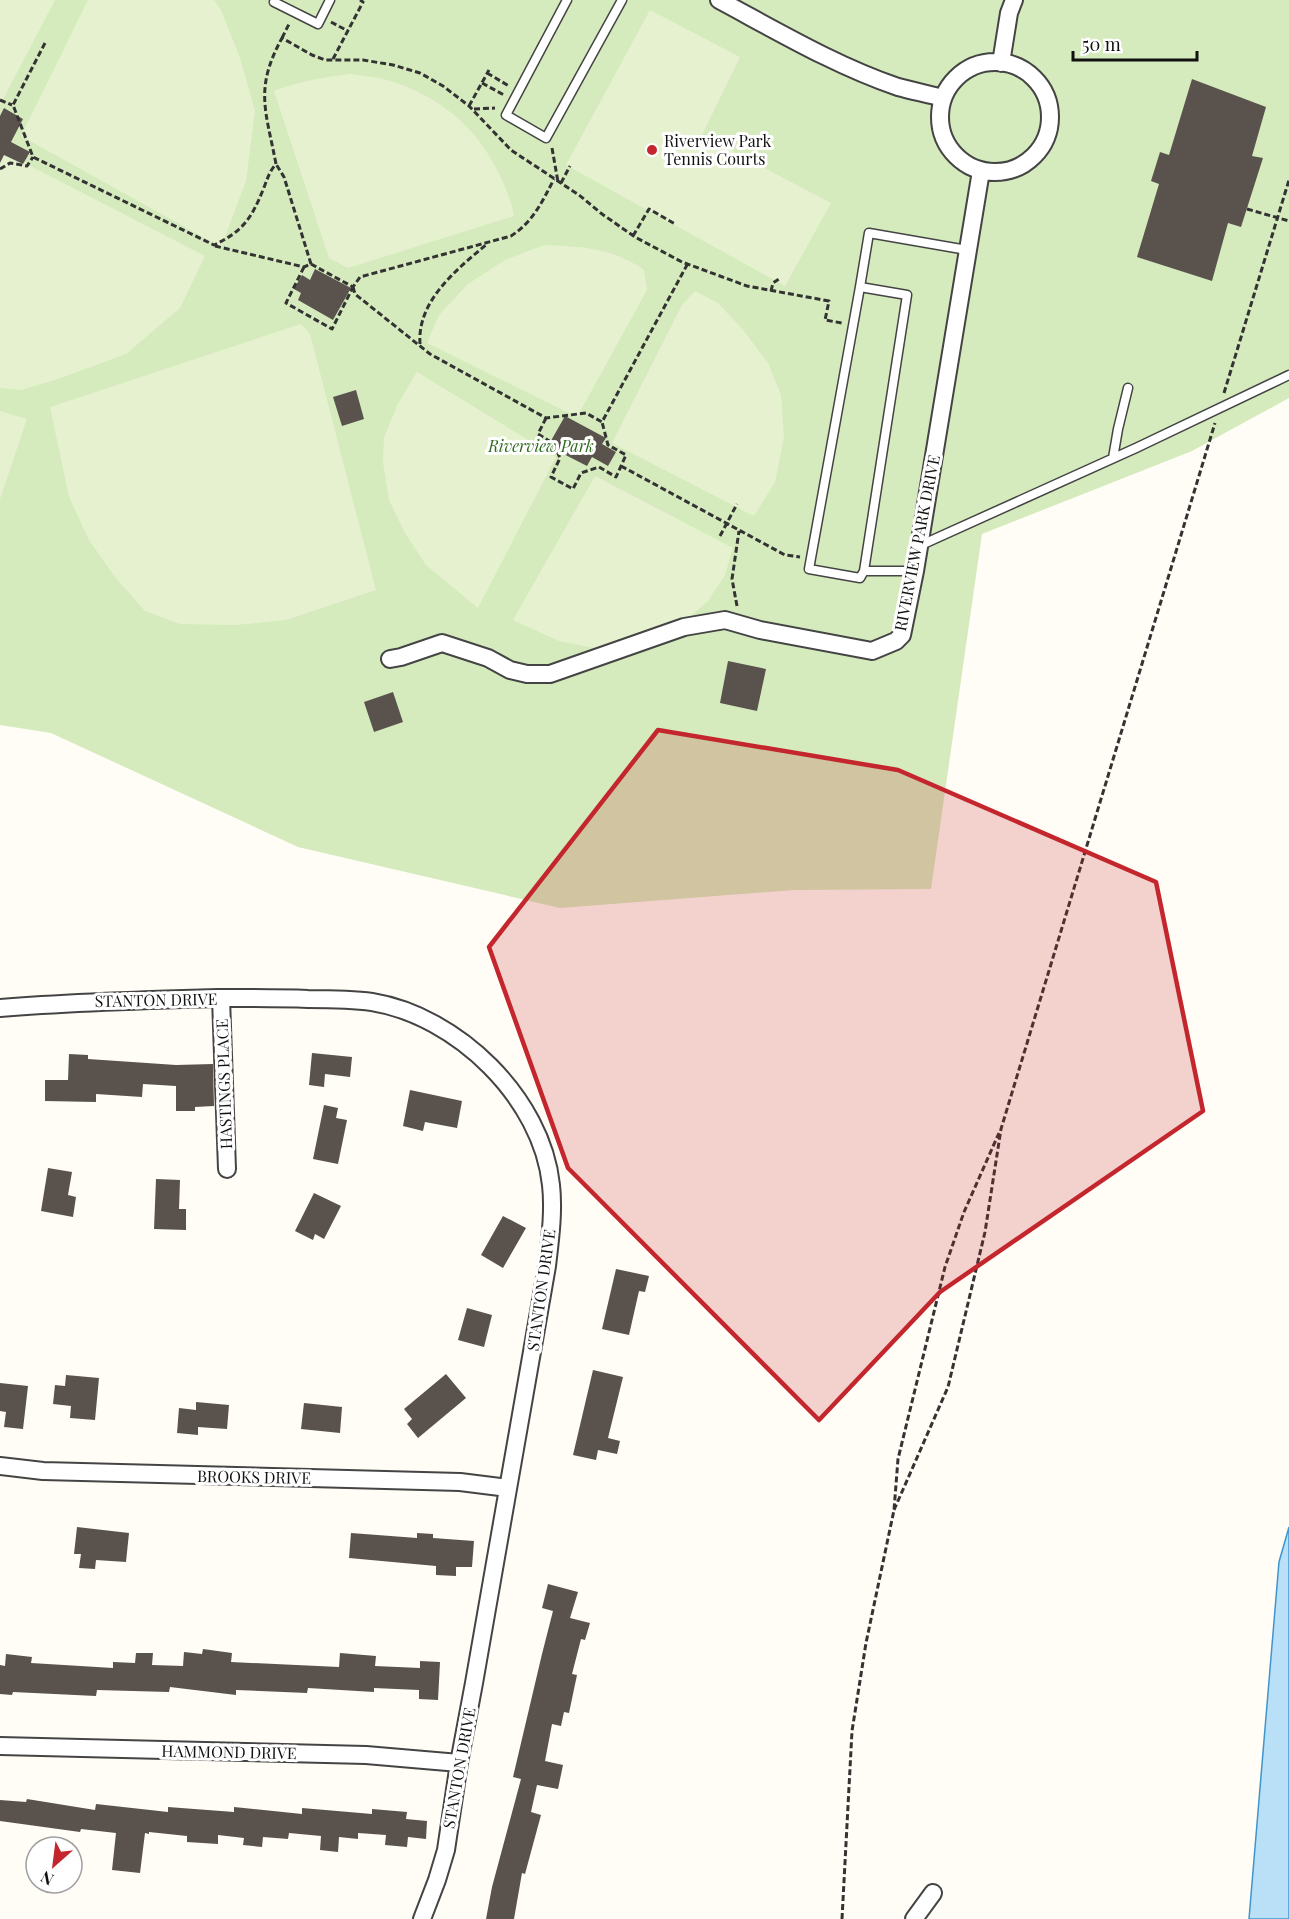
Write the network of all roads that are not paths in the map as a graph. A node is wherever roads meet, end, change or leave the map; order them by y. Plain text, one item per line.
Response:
1 (275, 0) edge
2 (330, 0) edge
3 (567, 0) edge
4 (622, 0) edge
5 (719, 0) edge
6 (1014, 0) edge
7 (1001, 63) junction
8 (943, 98) junction
9 (981, 171) junction
10 (967, 250) junction
11 (860, 287) junction
12 (1289, 375) edge
13 (1128, 388) dead end
14 (1113, 458) junction
15 (919, 546) junction
16 (864, 571) junction
17 (915, 571) junction
18 (390, 659) dead end
19 (221, 998) junction
20 (0, 1007) edge
21 (0, 1017) edge
22 (227, 1170) dead end
23 (0, 1466) edge
24 (508, 1488) junction
25 (0, 1746) edge
26 (459, 1763) junction
27 (933, 1893) dead end
28 (422, 1919) edge
29 (914, 1919) edge

1 - 2 lane
3 - 4 lane
5 - 8 street
6 - 7 street
7 - 8 street
7 - 9 street
8 - 9 street
9 - 10 street, RIVERVIEW PARK DRIVE
10 - 11 lane
10 - 15 street, RIVERVIEW PARK DRIVE
11 - 16 lane
11 - 16 lane
12 - 14 lane
13 - 14 lane
14 - 15 lane
15 - 17 street, RIVERVIEW PARK DRIVE
16 - 17 lane
17 - 18 street, RIVERVIEW PARK DRIVE
19 - 20 street, STANTON DRIVE
19 - 22 street, HASTINGS PLACE
19 - 24 street, STANTON DRIVE
20 - 21 street
23 - 24 street, BROOKS DRIVE
24 - 26 street, STANTON DRIVE
25 - 26 street, HAMMOND DRIVE
26 - 28 street, STANTON DRIVE
27 - 29 street

